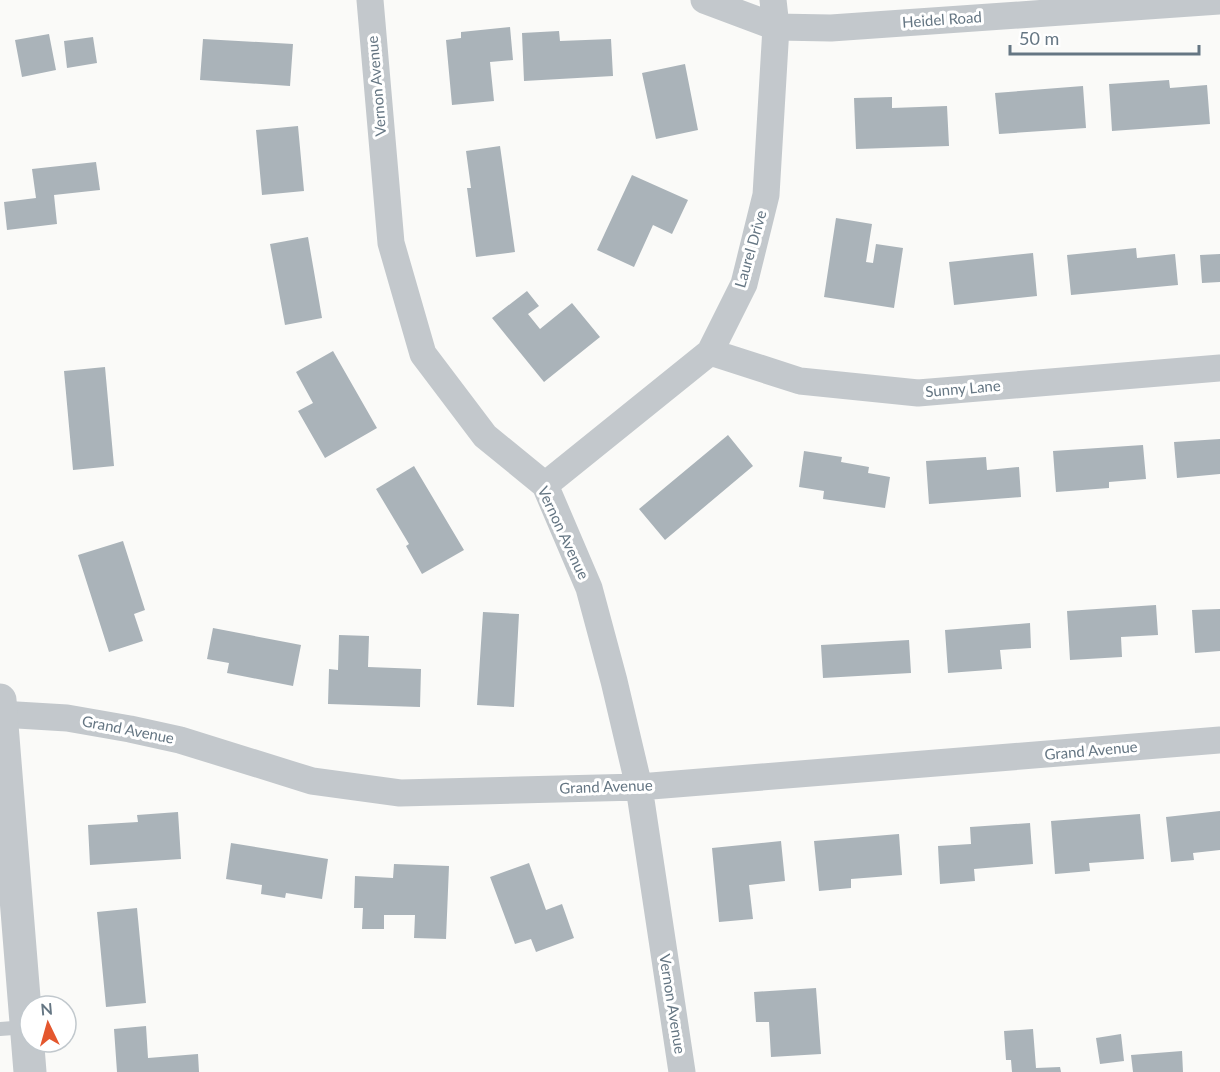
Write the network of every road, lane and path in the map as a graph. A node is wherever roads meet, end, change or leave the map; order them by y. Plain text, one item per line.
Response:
1 (370, 0) edge
2 (704, 0) edge
3 (773, 0) edge
4 (1220, 1) edge
5 (1156, 2) edge
6 (776, 27) junction
7 (710, 352) junction
8 (1220, 368) edge
9 (544, 485) junction
10 (0, 709) edge
11 (1220, 740) edge
12 (639, 787) junction
13 (8, 885) edge
14 (13, 1028) edge
15 (30, 1072) edge
16 (682, 1072) edge

1 - 9 street, Vernon Avenue
2 - 6 street, Heidel Road
3 - 6 street, Laurel Drive
4 - 5 street, Heidel Road
5 - 6 street, Heidel Road
6 - 7 street, Laurel Drive
7 - 8 street, Sunny Lane
7 - 9 street, Laurel Drive
9 - 12 street, Vernon Avenue
10 - 12 street, Grand Avenue
10 - 13 street
11 - 12 street, Grand Avenue
12 - 16 street, Vernon Avenue
13 - 14 street
14 - 15 street

